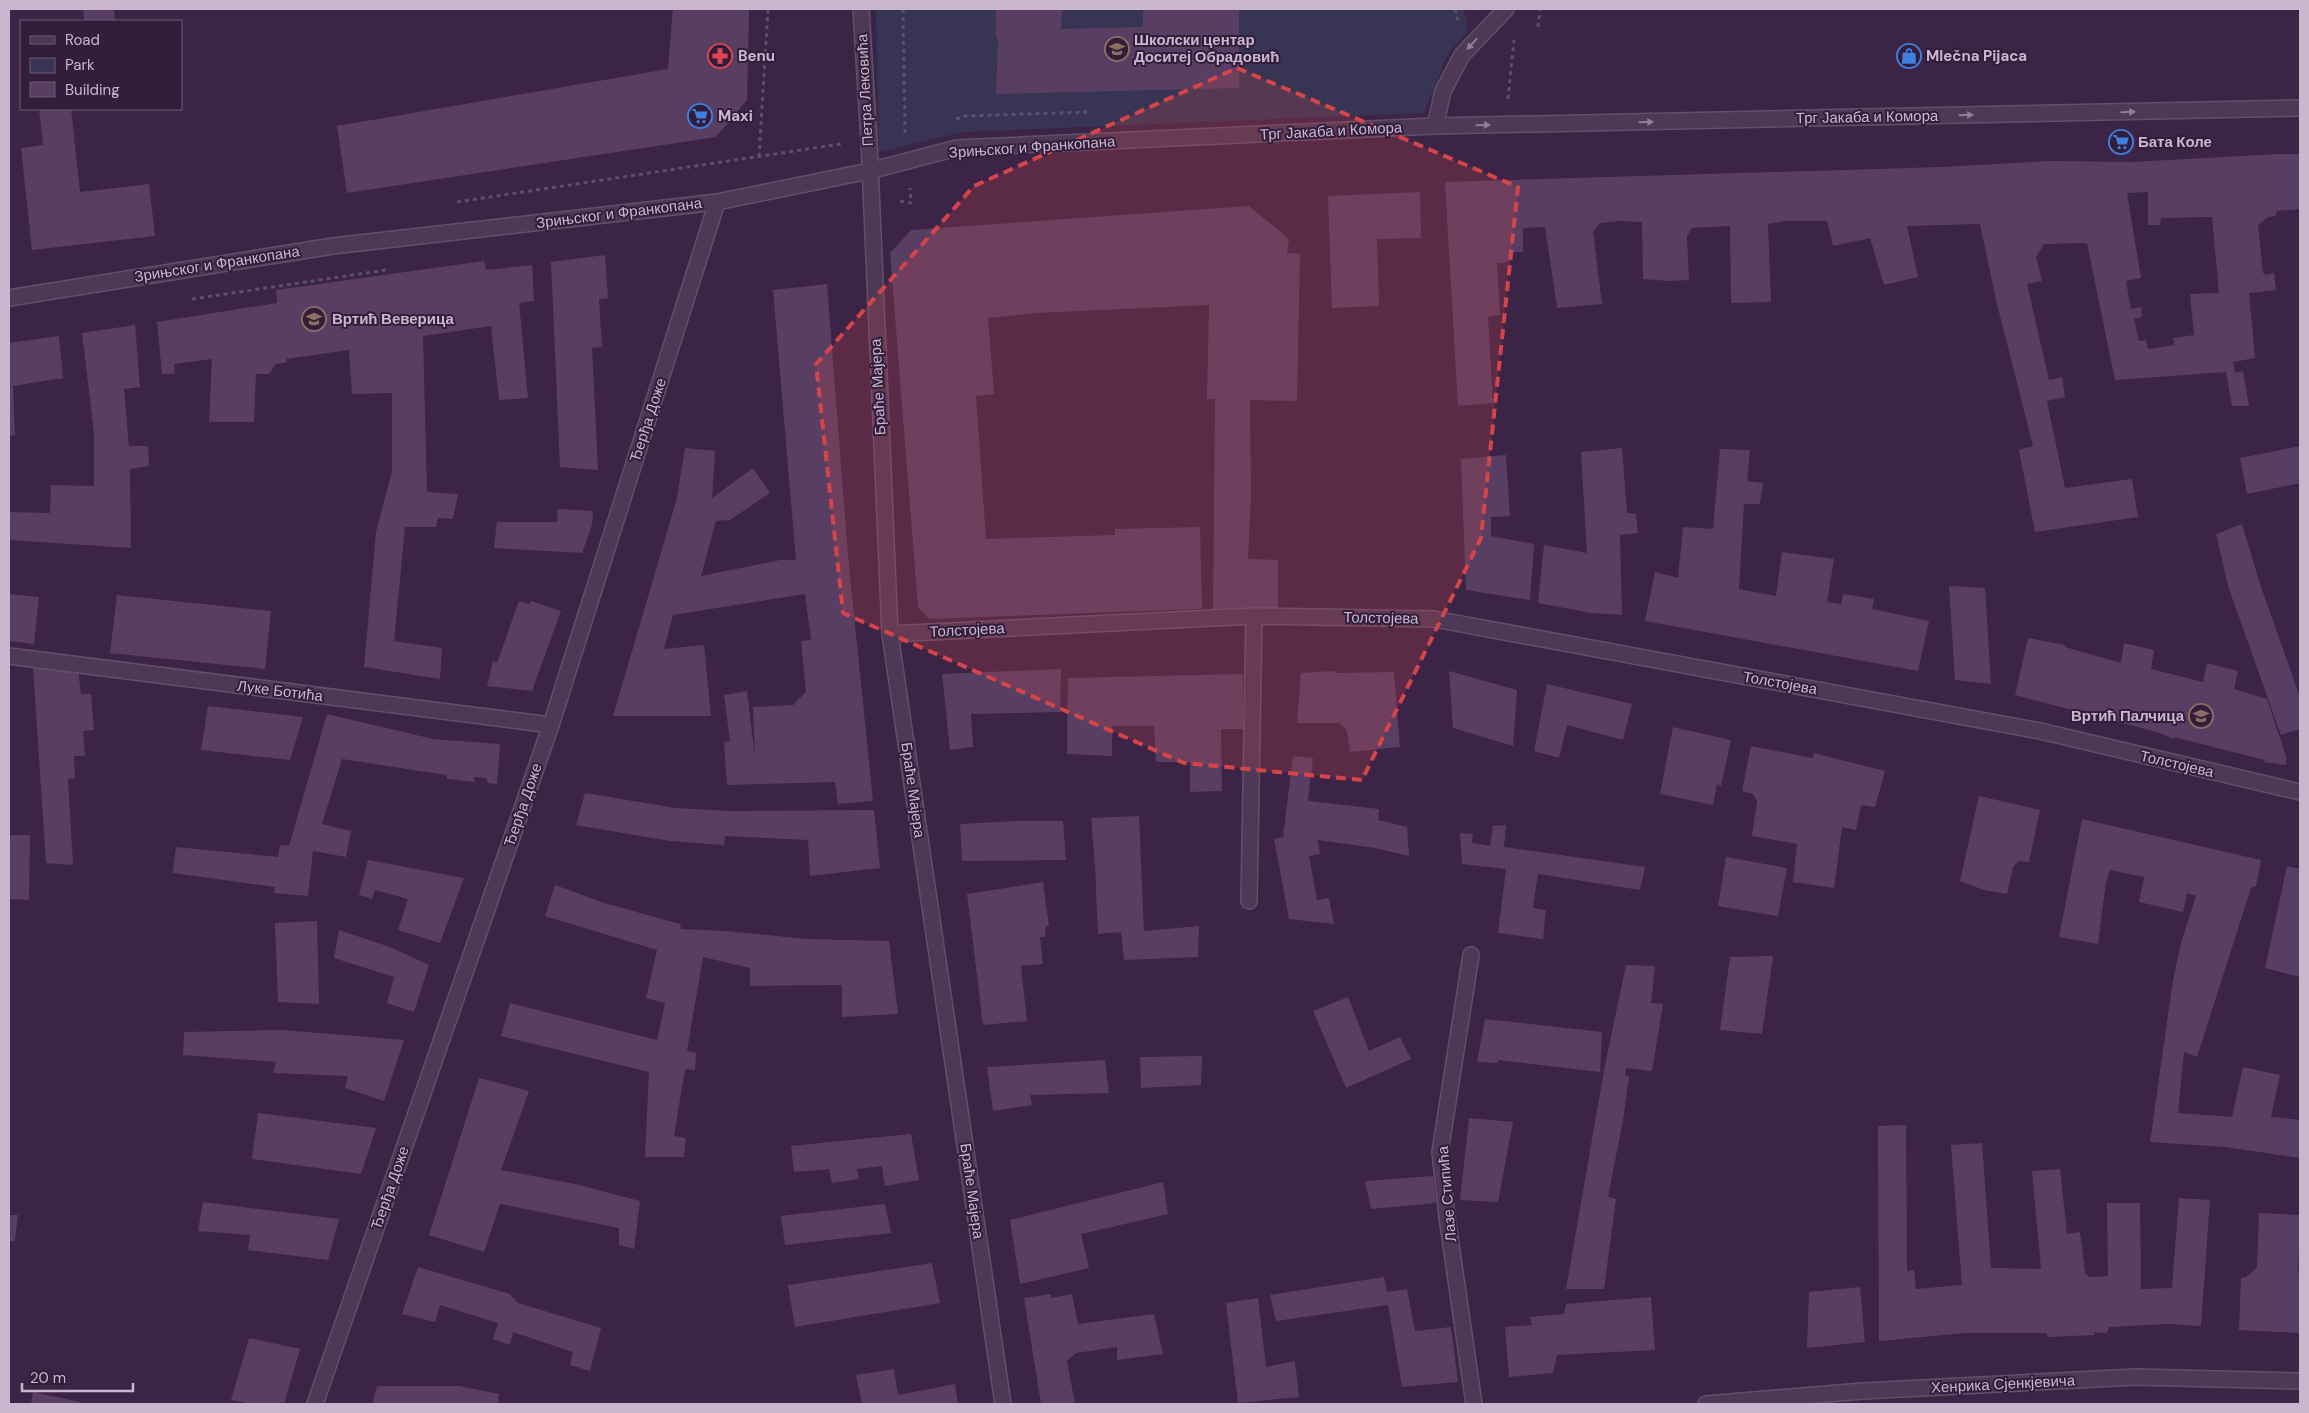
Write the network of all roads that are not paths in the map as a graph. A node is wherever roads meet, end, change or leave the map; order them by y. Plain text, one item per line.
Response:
1 (860, 9) edge
2 (1487, 9) edge
3 (1506, 9) edge
4 (1486, 28) junction
5 (2300, 108) edge
6 (1435, 126) junction
7 (1228, 136) joint
8 (869, 171) junction
9 (717, 202) junction
10 (9, 298) edge
11 (1254, 616) junction
12 (890, 634) junction
13 (9, 656) edge
14 (551, 725) junction
15 (2300, 792) edge
16 (1249, 901) dead end
17 (1472, 955) dead end
18 (2300, 1382) edge
19 (315, 1404) edge
20 (1003, 1404) edge
21 (1474, 1404) edge
22 (1706, 1404) edge

1 - 8 street, Петра Лековића
2 - 4 street
3 - 4 street
4 -> 6 street
6 -> 5 street, Трг Јакаба и Комора
6 - 7 street, Трг Јакаба и Комора
7 - 8 street, Зрињског и Франкопана
8 - 9 street, Зрињског и Франкопана
8 - 12 street, Браће Мајера
9 - 10 street, Зрињског и Франкопана
9 - 14 street, Ђерђа Доже
11 - 12 street, Толстојева
11 - 15 street, Толстојева
11 - 16 street
12 - 20 street, Браће Мајера
13 - 14 street, Луке Ботића
14 - 19 street, Ђерђа Доже
17 - 21 street, Лазе Стипића
18 - 22 street, Хенрика Сјенкјевича

